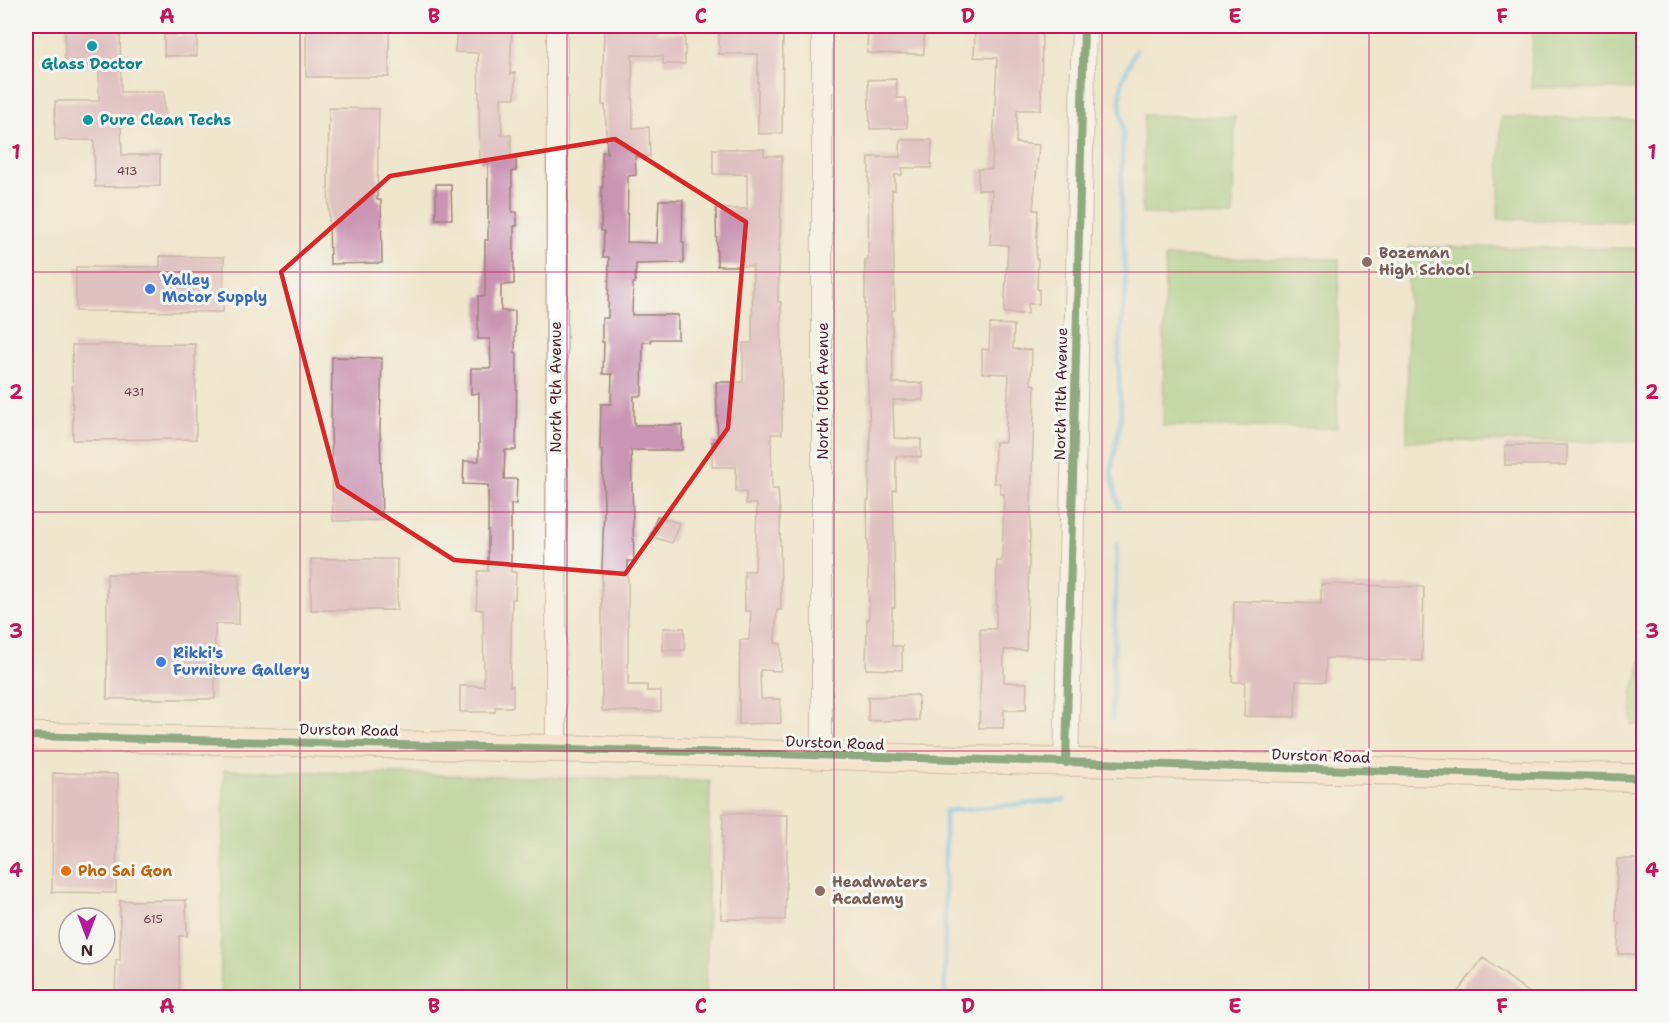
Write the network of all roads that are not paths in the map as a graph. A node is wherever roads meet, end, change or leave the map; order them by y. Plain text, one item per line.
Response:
1 (557, 26) edge
2 (822, 26) edge
3 (1084, 26) edge
4 (26, 736) edge
5 (556, 749) junction
6 (822, 756) junction
7 (1066, 763) junction
8 (1644, 778) edge

1 - 5 street, North 9th Avenue
2 - 6 street, North 10th Avenue
3 - 7 street, North 11th Avenue
4 - 5 main road, Durston Road
5 - 6 main road, Durston Road
6 - 7 main road, Durston Road
7 - 8 main road, Durston Road

